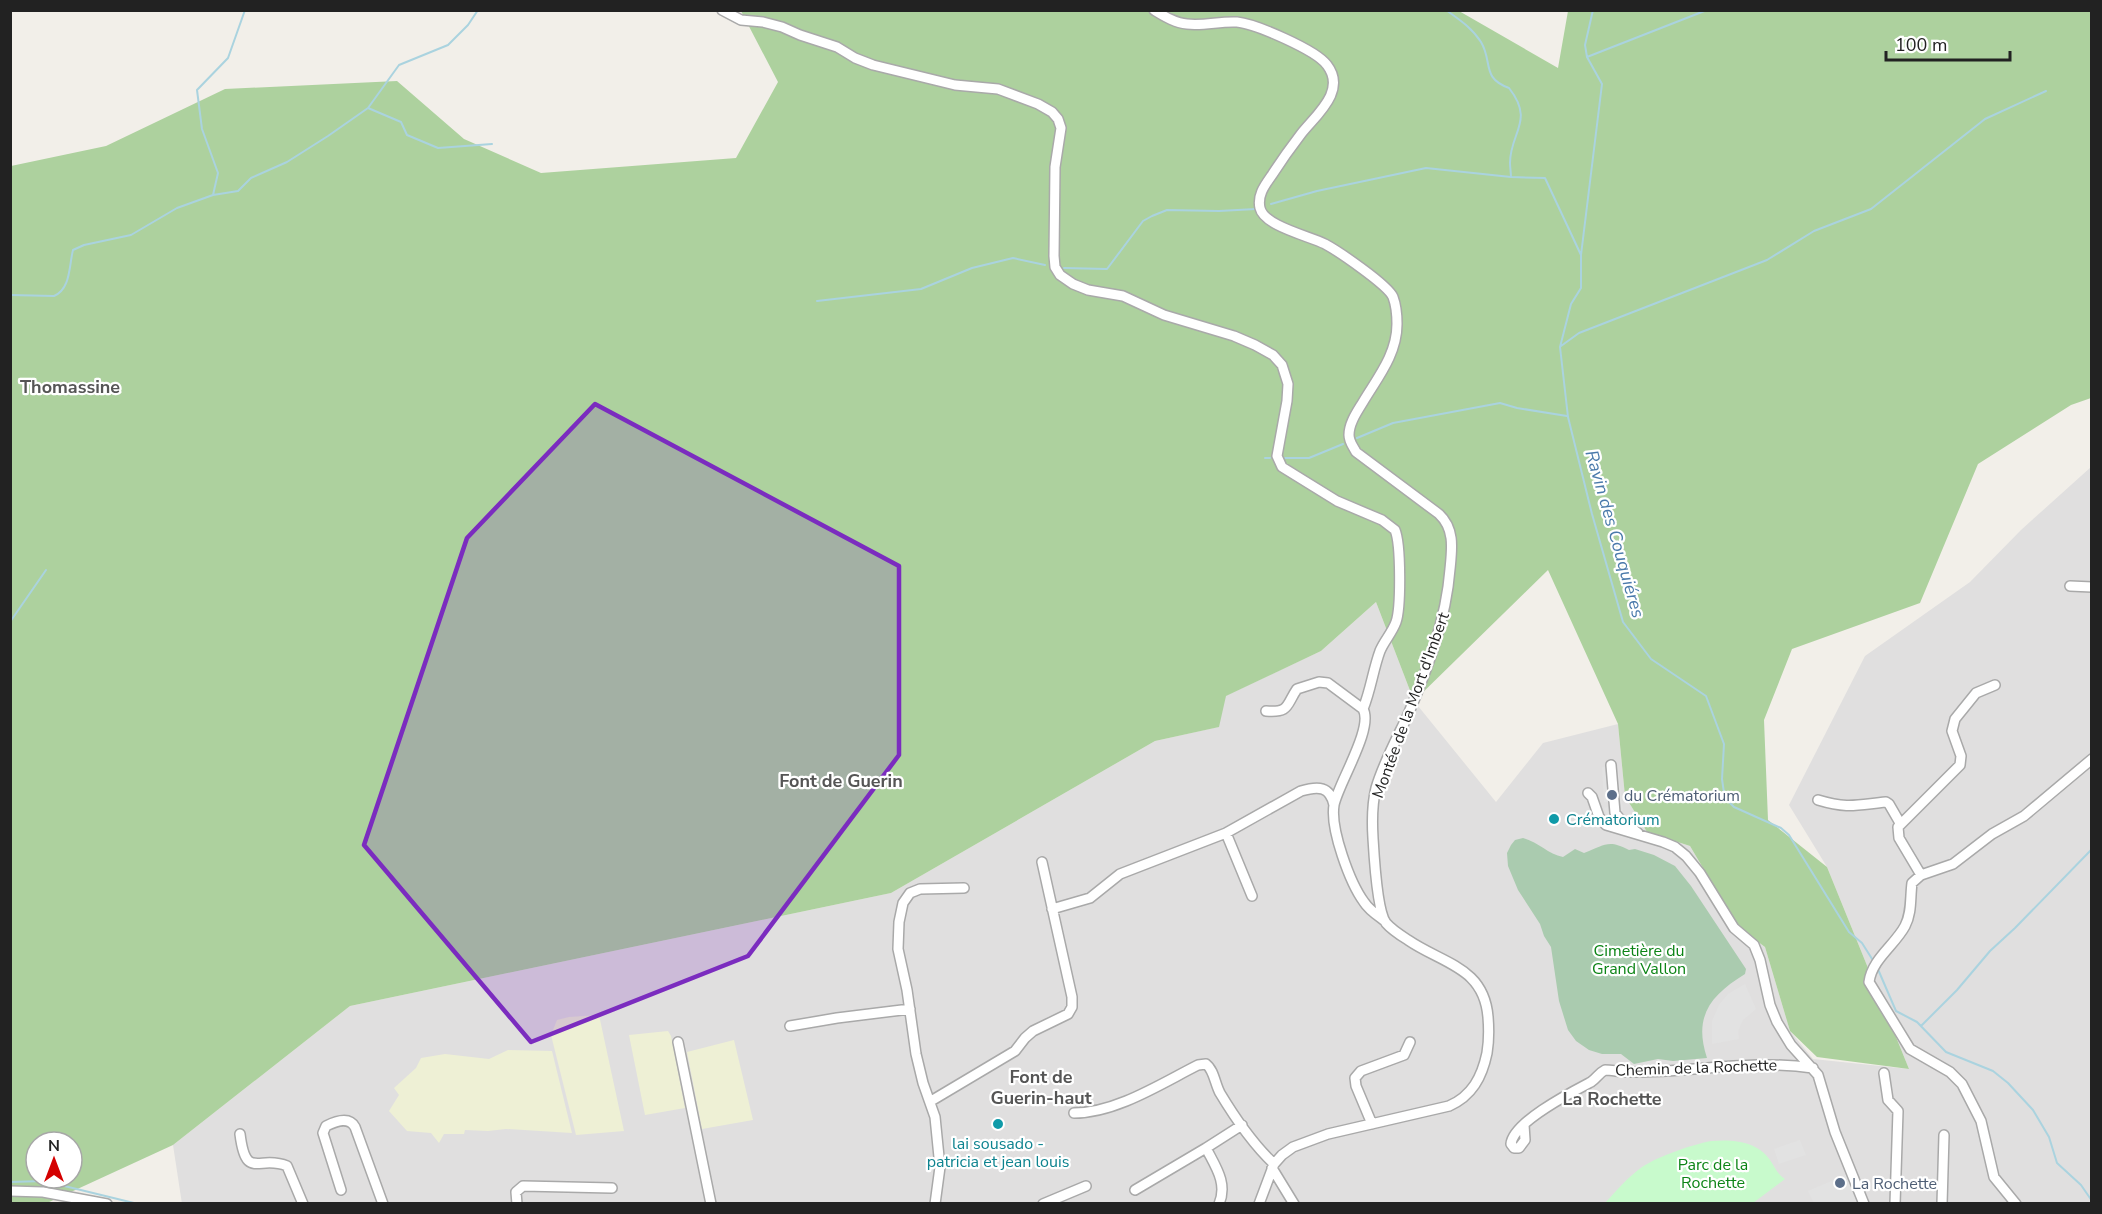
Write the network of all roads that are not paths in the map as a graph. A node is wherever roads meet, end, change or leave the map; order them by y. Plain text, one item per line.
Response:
1 (722, 10) edge
2 (1154, 10) edge
3 (2070, 586) dead end
4 (2091, 587) edge
5 (1995, 686) dead end
6 (1363, 709) junction
7 (1266, 711) dead end
8 (2091, 759) edge
9 (1611, 765) dead end
10 (1588, 793) dead end
11 (1818, 800) dead end
12 (1334, 805) junction
13 (1900, 823) junction
14 (1226, 833) junction
15 (1641, 835) junction
16 (1042, 862) dead end
17 (1920, 875) junction
18 (964, 888) dead end
19 (1252, 896) dead end
20 (1052, 909) junction
21 (1385, 921) junction
22 (910, 1009) junction
23 (790, 1026) dead end
24 (678, 1042) dead end
25 (1410, 1042) dead end
26 (1813, 1068) junction
27 (1884, 1073) dead end
28 (931, 1101) junction
29 (1074, 1113) dead end
30 (1372, 1124) junction
31 (1242, 1125) junction
32 (1524, 1125) dead end
33 (240, 1134) dead end
34 (1944, 1135) dead end
35 (1206, 1148) junction
36 (1273, 1166) junction
37 (1086, 1186) dead end
38 (612, 1188) dead end
39 (341, 1190) dead end
40 (1135, 1190) dead end
41 (10, 1191) edge
42 (1065, 1199) edge
43 (107, 1203) edge
44 (303, 1203) edge
45 (382, 1203) edge
46 (517, 1203) edge
47 (711, 1203) edge
48 (935, 1203) edge
49 (1042, 1203) edge
50 (1218, 1203) edge
51 (1260, 1203) edge
52 (1294, 1203) edge
53 (1864, 1203) edge
54 (1896, 1203) edge
55 (1942, 1203) edge
56 (2016, 1203) edge

1 - 6 street
2 - 21 street, Montée de la Mort d'Imbert
3 - 4 street
5 - 13 street
6 - 7 street
6 - 12 street
8 - 17 street
9 - 15 street
10 - 15 street
11 - 13 street
12 - 14 street
12 - 21 street
13 - 17 street
14 - 19 street
14 - 20 street
15 - 26 street
16 - 20 street
17 - 56 street
18 - 22 street
20 - 28 street
21 - 30 street
22 - 23 street
22 - 28 street
24 - 47 street
25 - 30 street
26 - 32 street, Chemin de la Rochette
26 - 53 street
27 - 54 street
28 - 48 street
29 - 31 street
30 - 36 street
31 - 35 street
31 - 36 street
33 - 44 street
34 - 55 street
35 - 40 street
35 - 50 street
36 - 51 street
36 - 52 street
37 - 42 street
38 - 46 street
39 - 45 street
41 - 43 street
42 - 49 street

